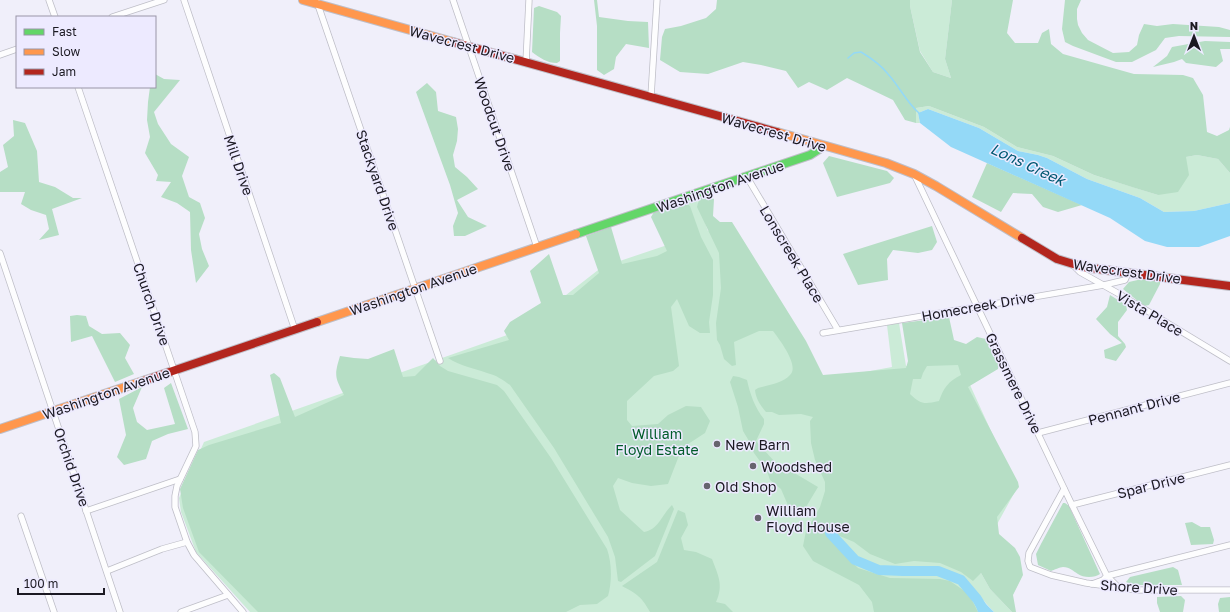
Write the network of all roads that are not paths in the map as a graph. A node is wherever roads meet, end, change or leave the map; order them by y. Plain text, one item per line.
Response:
1 (49, 0) edge
2 (164, 0) edge
3 (184, 0) edge
4 (303, 0) edge
5 (453, 0) edge
6 (529, 0) edge
7 (657, 0) edge
8 (317, 2) edge
9 (54, 16) edge
10 (115, 16) edge
11 (469, 46) junction
12 (16, 49) edge
13 (0, 55) edge
14 (526, 62) junction
15 (78, 88) edge
16 (652, 96) junction
17 (824, 146) junction
18 (914, 174) junction
19 (747, 177) junction
20 (537, 247) junction
21 (0, 253) edge
22 (1071, 264) junction
23 (1128, 273) junction
24 (1104, 285) junction
25 (1230, 286) edge
26 (415, 289) junction
27 (976, 306) junction
28 (295, 330) junction
29 (838, 330) junction
30 (823, 333) dead end
31 (440, 361) dead end
32 (1230, 361) edge
33 (174, 370) junction
34 (1230, 383) edge
35 (53, 411) junction
36 (0, 429) edge
37 (1038, 433) junction
38 (1230, 465) edge
39 (180, 479) junction
40 (1064, 488) junction
41 (1072, 505) junction
42 (86, 511) junction
43 (21, 516) dead end
44 (187, 542) junction
45 (1230, 545) edge
46 (107, 571) junction
47 (1107, 576) junction
48 (1092, 584) junction
49 (1119, 588) junction
50 (1230, 590) edge
51 (228, 595) junction
52 (54, 612) edge
53 (120, 612) edge
54 (184, 612) edge
55 (243, 612) edge

1 - 9 street
2 - 10 street
3 - 28 street, Mill Drive
4 - 8 street, Wavecrest Drive
5 - 11 street, Woodcut Drive
6 - 14 street
7 - 16 street
8 - 11 street, Wavecrest Drive
8 - 26 street, Stackyard Drive
11 - 14 street, Wavecrest Drive
11 - 20 street, Woodcut Drive
12 - 13 street
14 - 16 street, Wavecrest Drive
15 - 33 street, Church Drive
16 - 17 street, Wavecrest Drive
17 - 18 street, Wavecrest Drive
17 - 19 street, Washington Avenue
18 - 22 street, Wavecrest Drive
18 - 27 street, Grassmere Drive
19 - 20 street, Washington Avenue
19 - 29 street, Lonscreek Place
20 - 26 street, Washington Avenue
21 - 35 street, Orchid Drive
22 - 23 street, Wavecrest Drive
22 - 24 street, Vista Place
23 - 24 street, Homecreek Drive
23 - 25 street, Wavecrest Drive
24 - 27 street, Homecreek Drive
24 - 32 street, Vista Place
26 - 28 street, Washington Avenue
26 - 31 street, Stackyard Drive
27 - 29 street, Homecreek Drive
27 - 37 street, Grassmere Drive
28 - 33 street, Washington Avenue
29 - 30 street, Homecreek Drive
33 - 35 street, Washington Avenue
33 - 39 street, Church Drive
34 - 37 street, Pennant Drive
35 - 36 street, Washington Avenue
35 - 42 street, Orchid Drive
37 - 40 street, Grassmere Drive
38 - 41 street, Spar Drive
39 - 42 street
39 - 44 street, Church Drive
40 - 41 street, Grassmere Drive
40 - 48 street, Shore Drive
41 - 47 street, Grassmere Drive
42 - 46 street, Orchid Drive
43 - 52 street
44 - 46 street
44 - 51 street, Church Drive
45 - 47 street
46 - 53 street, Orchid Drive
47 - 48 street
47 - 49 street, Grassmere Drive
48 - 49 street, Shore Drive
49 - 50 street, Shore Drive
51 - 54 street
51 - 55 street, Church Drive

